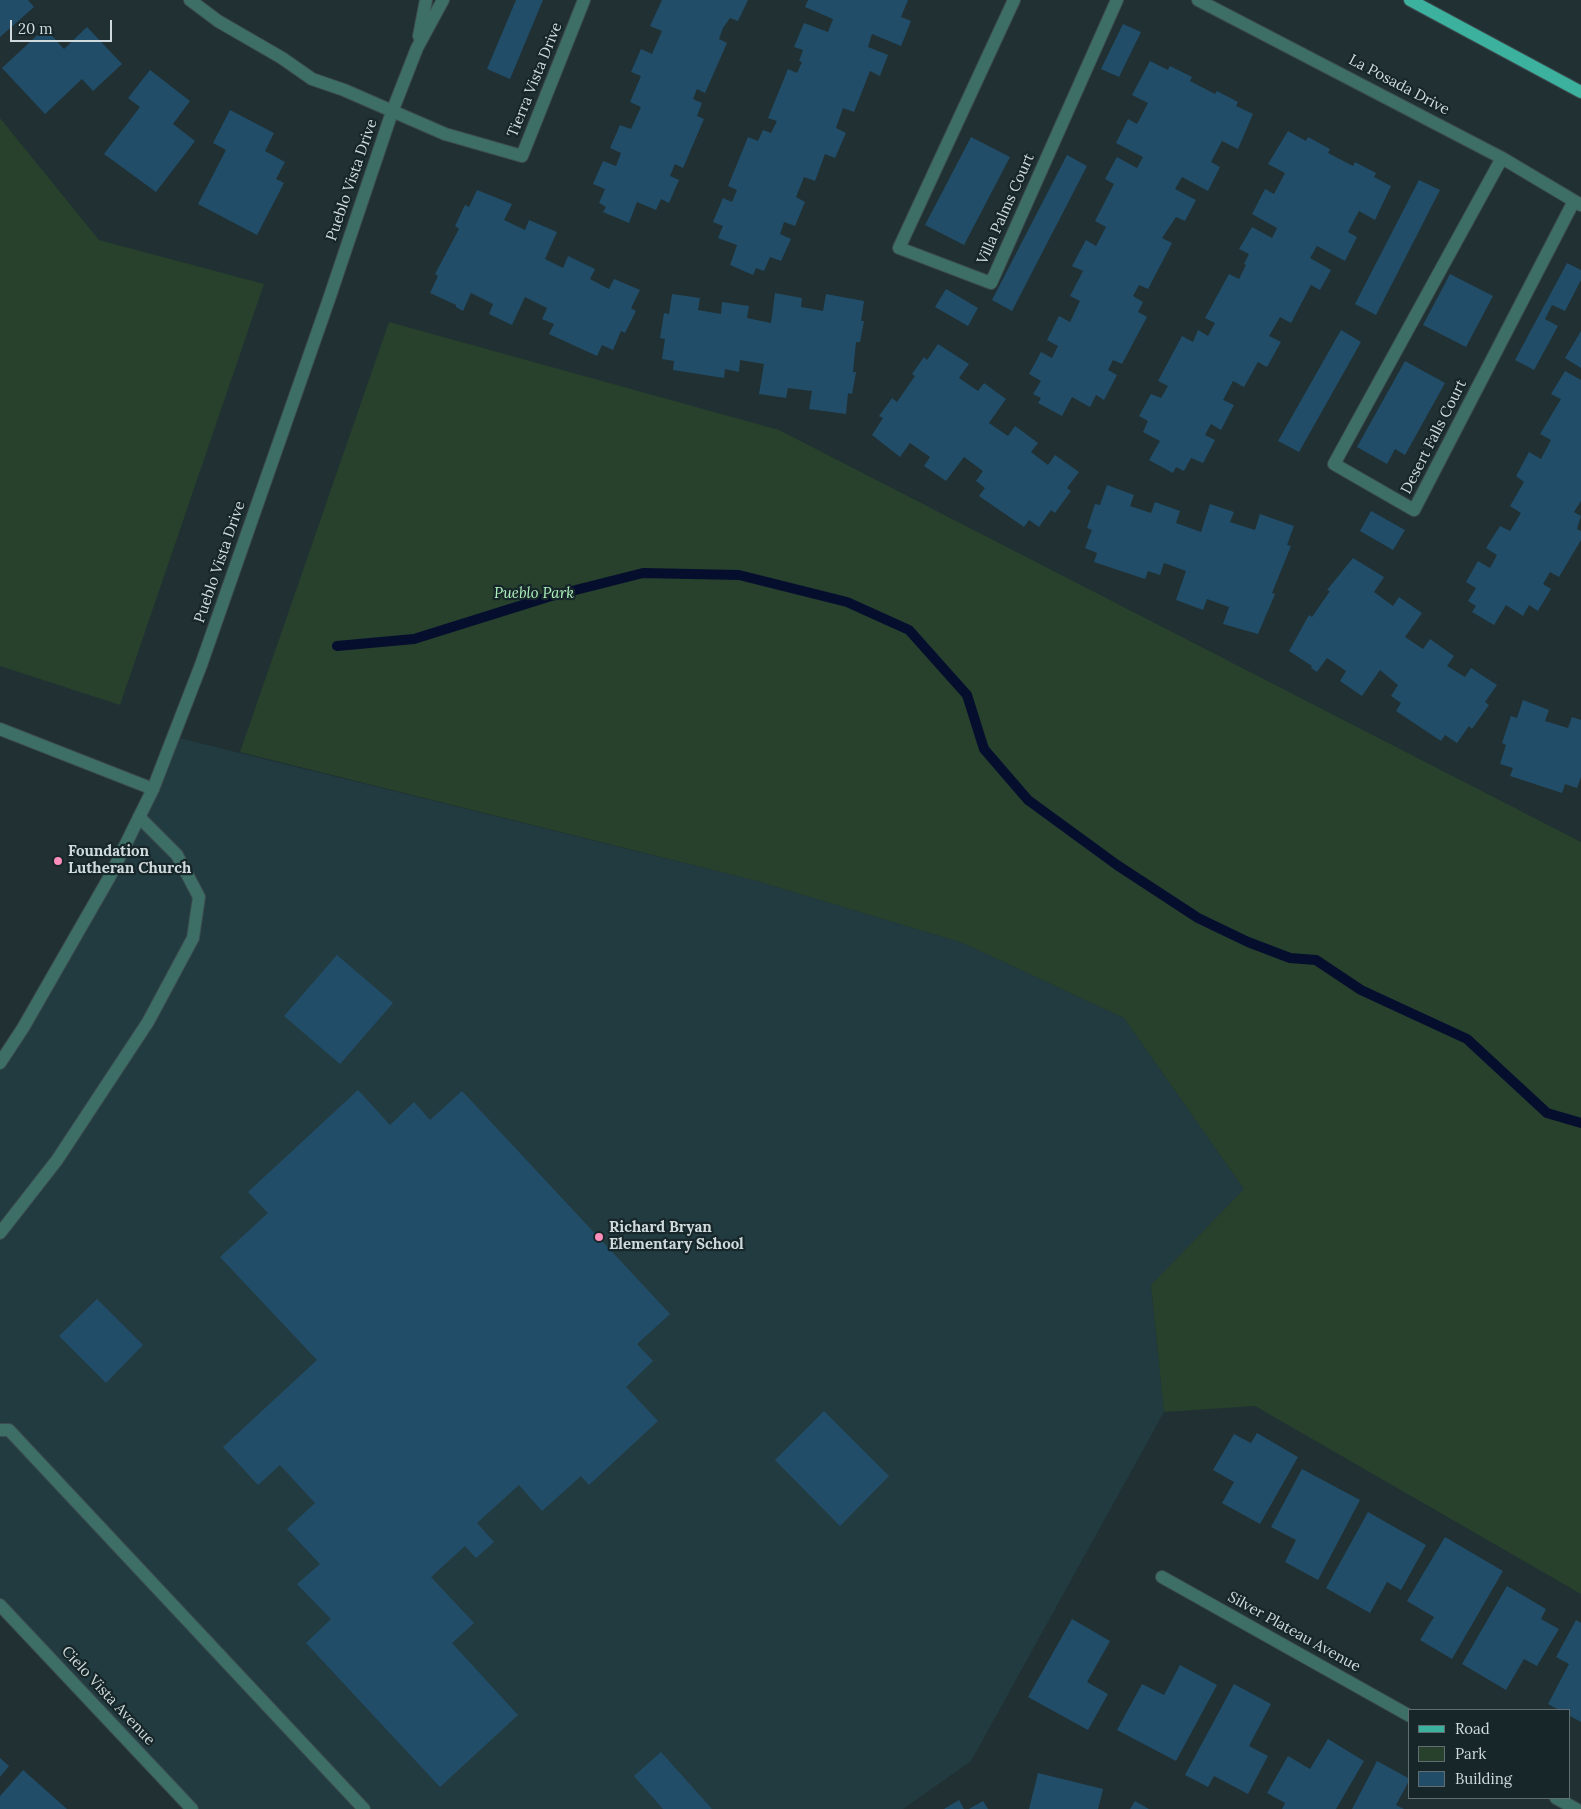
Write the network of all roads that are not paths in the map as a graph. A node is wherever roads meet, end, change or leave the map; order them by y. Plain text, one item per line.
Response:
1 (190, 0) edge
2 (426, 0) edge
3 (442, 0) edge
4 (584, 0) edge
5 (1014, 0) edge
6 (1117, 0) edge
7 (1198, 0) edge
8 (1410, 0) edge
9 (417, 48) junction
10 (1581, 92) edge
11 (392, 112) junction
12 (1502, 158) junction
13 (1578, 203) edge
14 (0, 729) edge
15 (154, 789) junction
16 (139, 817) junction
17 (0, 1063) edge
18 (0, 1233) edge
19 (0, 1430) edge
20 (1162, 1577) dead end
21 (0, 1605) edge
22 (1408, 1715) edge
23 (1558, 1799) edge
24 (192, 1809) edge
25 (364, 1809) edge
26 (1576, 1809) edge

1 - 11 street
2 - 9 street, Pueblo Vista Drive
3 - 9 street, Pueblo Vista Drive
4 - 11 street, Tierra Vista Drive
5 - 6 street, Villa Palms Court
7 - 12 street, La Posada Drive
8 - 10 main road
9 - 11 street, Pueblo Vista Drive
11 - 15 street, Pueblo Vista Drive
12 - 13 street, La Posada Drive
12 - 13 street, Desert Falls Court
14 - 15 street
15 - 16 street, Pueblo Vista Drive
16 - 17 street, Pueblo Vista Drive
16 - 18 street
19 - 25 street
20 - 22 street, Silver Plateau Avenue
21 - 24 street, Cielo Vista Avenue
23 - 26 street

